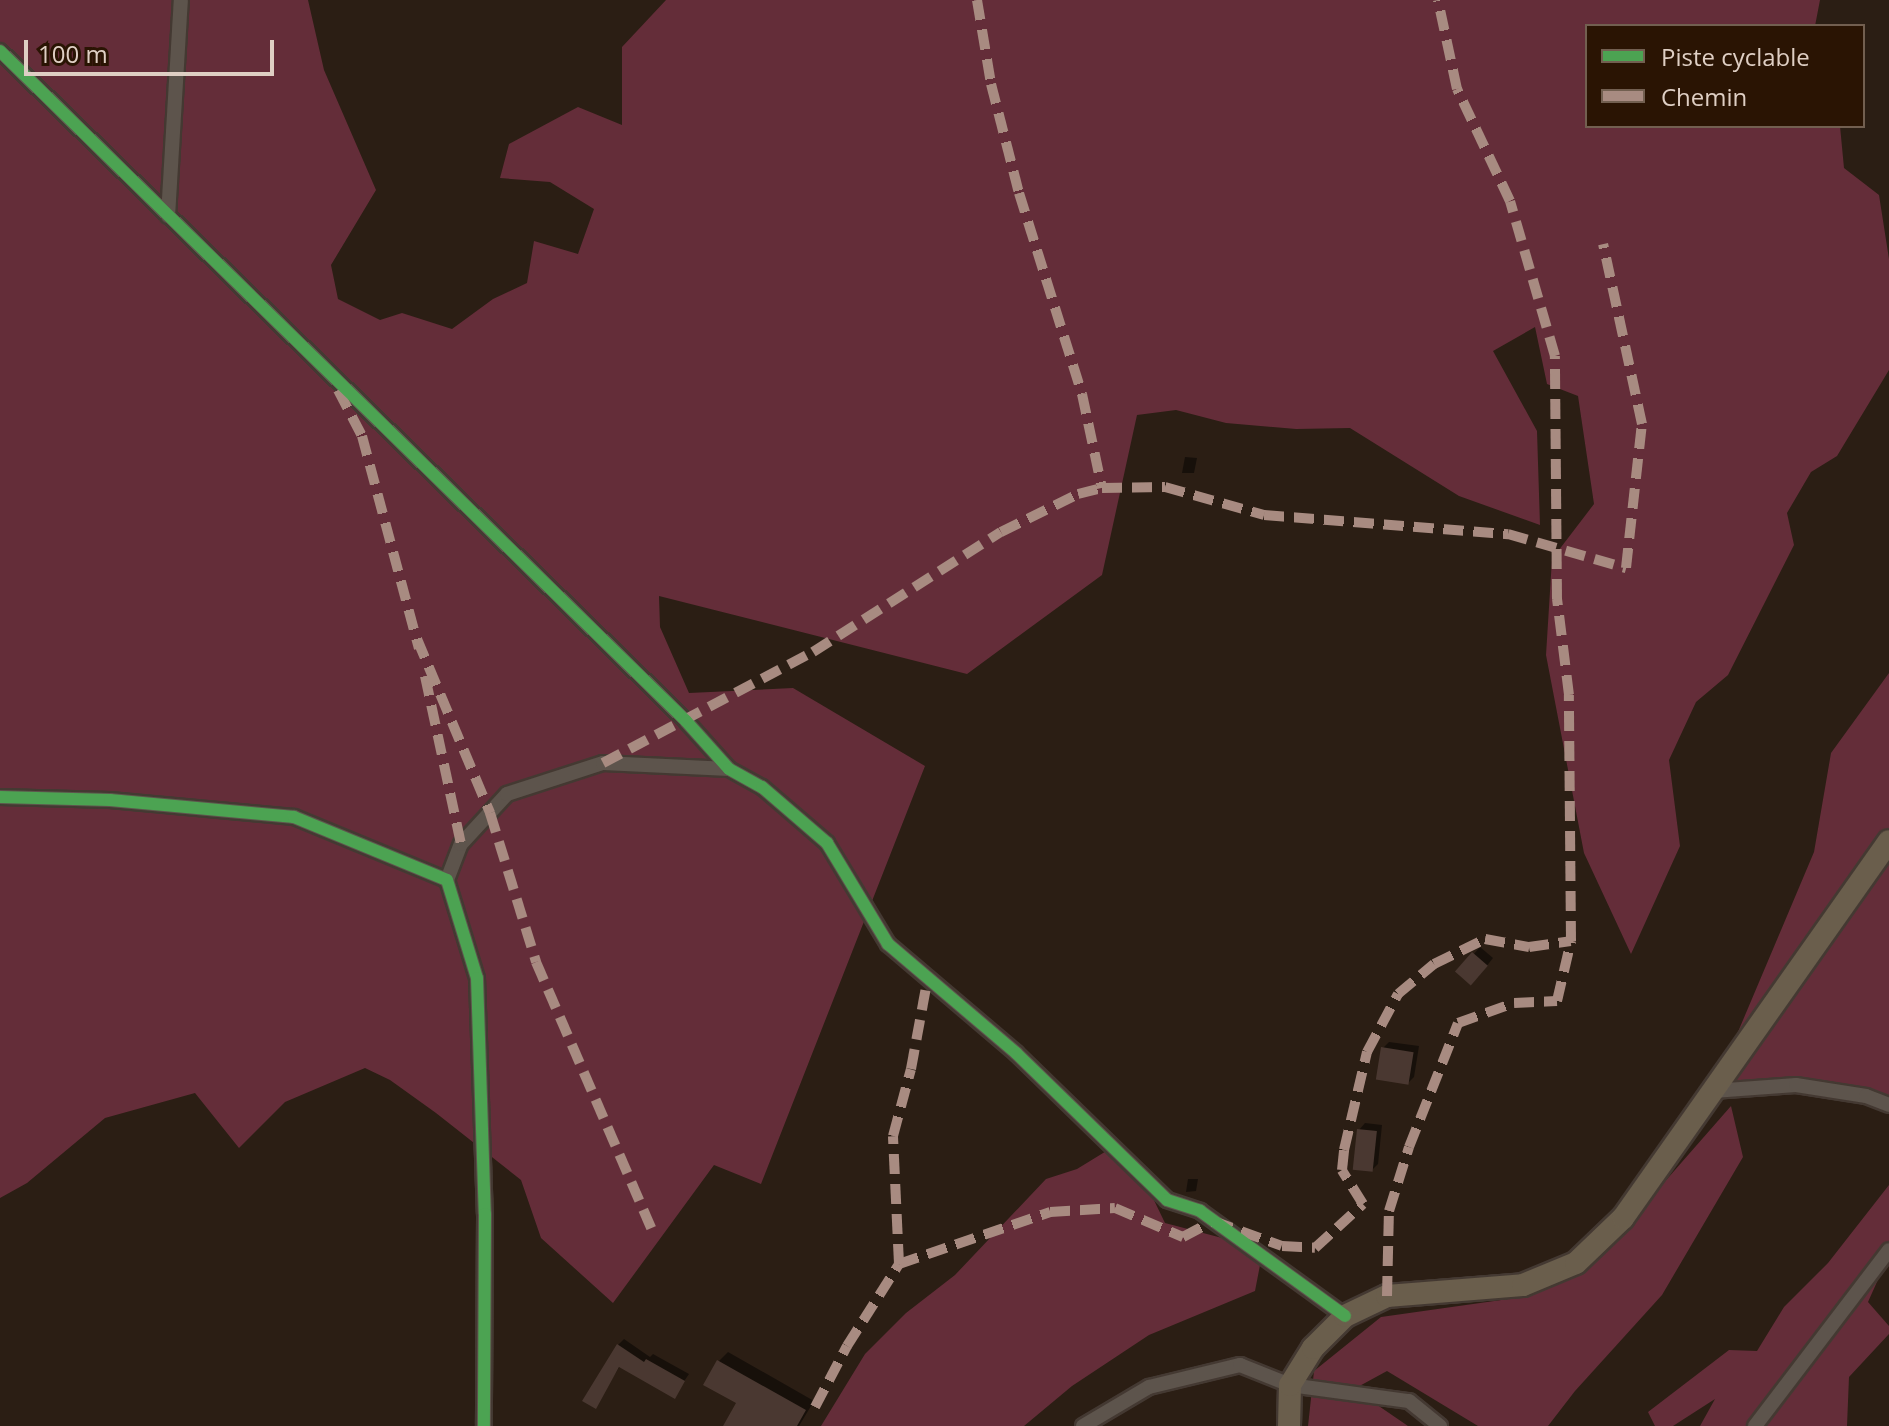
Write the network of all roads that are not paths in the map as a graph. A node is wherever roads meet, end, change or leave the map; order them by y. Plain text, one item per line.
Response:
1 (181, 0) edge
2 (0, 51) edge
3 (168, 216) junction
4 (729, 769) junction
5 (0, 797) edge
6 (1889, 841) edge
7 (447, 880) junction
8 (1713, 1091) junction
9 (1889, 1105) edge
10 (1889, 1250) edge
11 (1345, 1316) junction
12 (1290, 1385) junction
13 (484, 1426) edge
14 (1083, 1426) edge
15 (1289, 1426) edge
16 (1440, 1426) edge
17 (1755, 1426) edge

1 - 3 street
2 - 3 street
3 - 4 street
4 - 7 street
4 - 11 street
5 - 7 street
6 - 8 main road
7 - 13 street
8 - 9 street
8 - 11 main road
10 - 17 street
11 - 12 main road
12 - 14 street
12 - 15 main road
12 - 16 street

